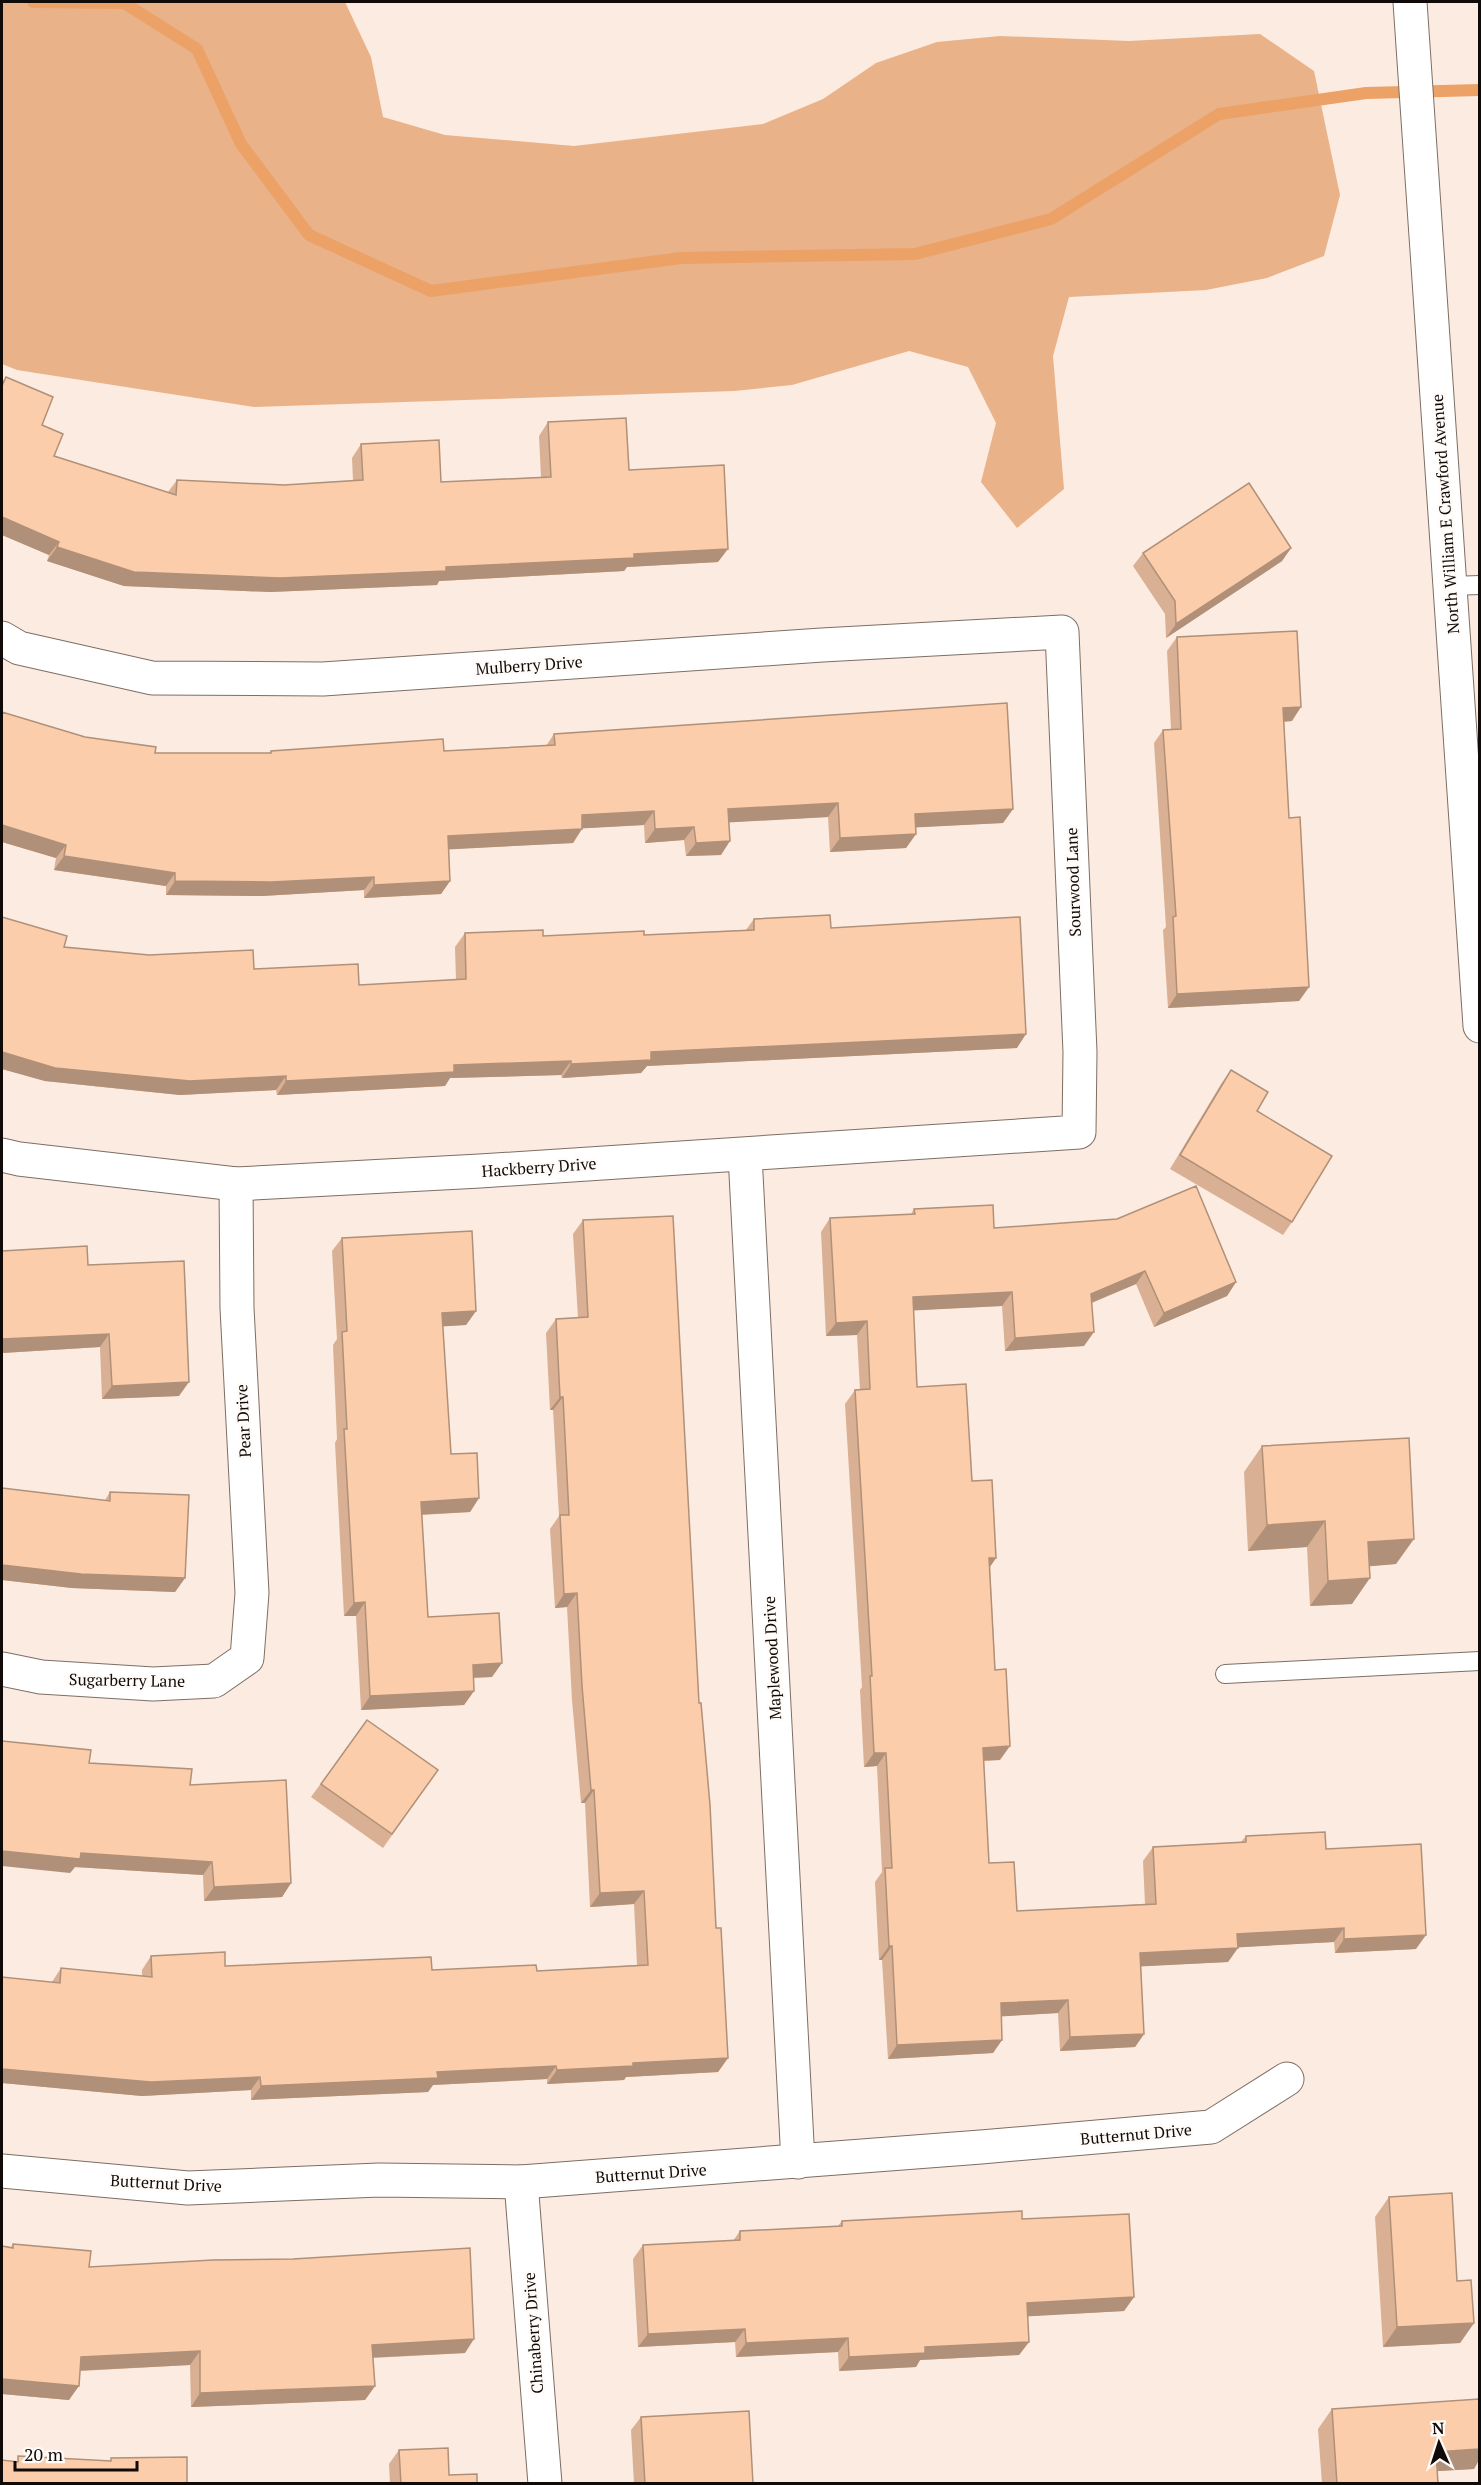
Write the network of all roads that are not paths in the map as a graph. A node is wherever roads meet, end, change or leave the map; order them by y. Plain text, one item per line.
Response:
1 (1410, 2) edge
2 (1465, 586) edge
3 (1062, 632) joint
4 (2, 638) edge
5 (1479, 1026) edge
6 (1079, 1132) joint
7 (2, 1155) edge
8 (745, 1155) junction
9 (236, 1184) junction
10 (247, 1658) joint
11 (1479, 1661) edge
12 (2, 1669) edge
13 (1225, 1674) dead end
14 (1287, 2079) dead end
15 (798, 2162) junction
16 (2, 2171) edge
17 (521, 2182) junction
18 (544, 2484) edge

1 - 2 street, North William E Crawford Avenue
2 - 5 street, North William E Crawford Avenue
3 - 4 street, Mulberry Drive
3 - 6 street, Sourwood Lane
6 - 8 street, Hackberry Drive
7 - 9 street, Hackberry Drive
8 - 9 street, Hackberry Drive
8 - 15 street, Maplewood Drive
9 - 10 street, Pear Drive
10 - 12 street, Sugarberry Lane
11 - 13 lane
14 - 15 street, Butternut Drive
15 - 17 street, Butternut Drive
16 - 17 street, Butternut Drive
17 - 18 street, Chinaberry Drive

